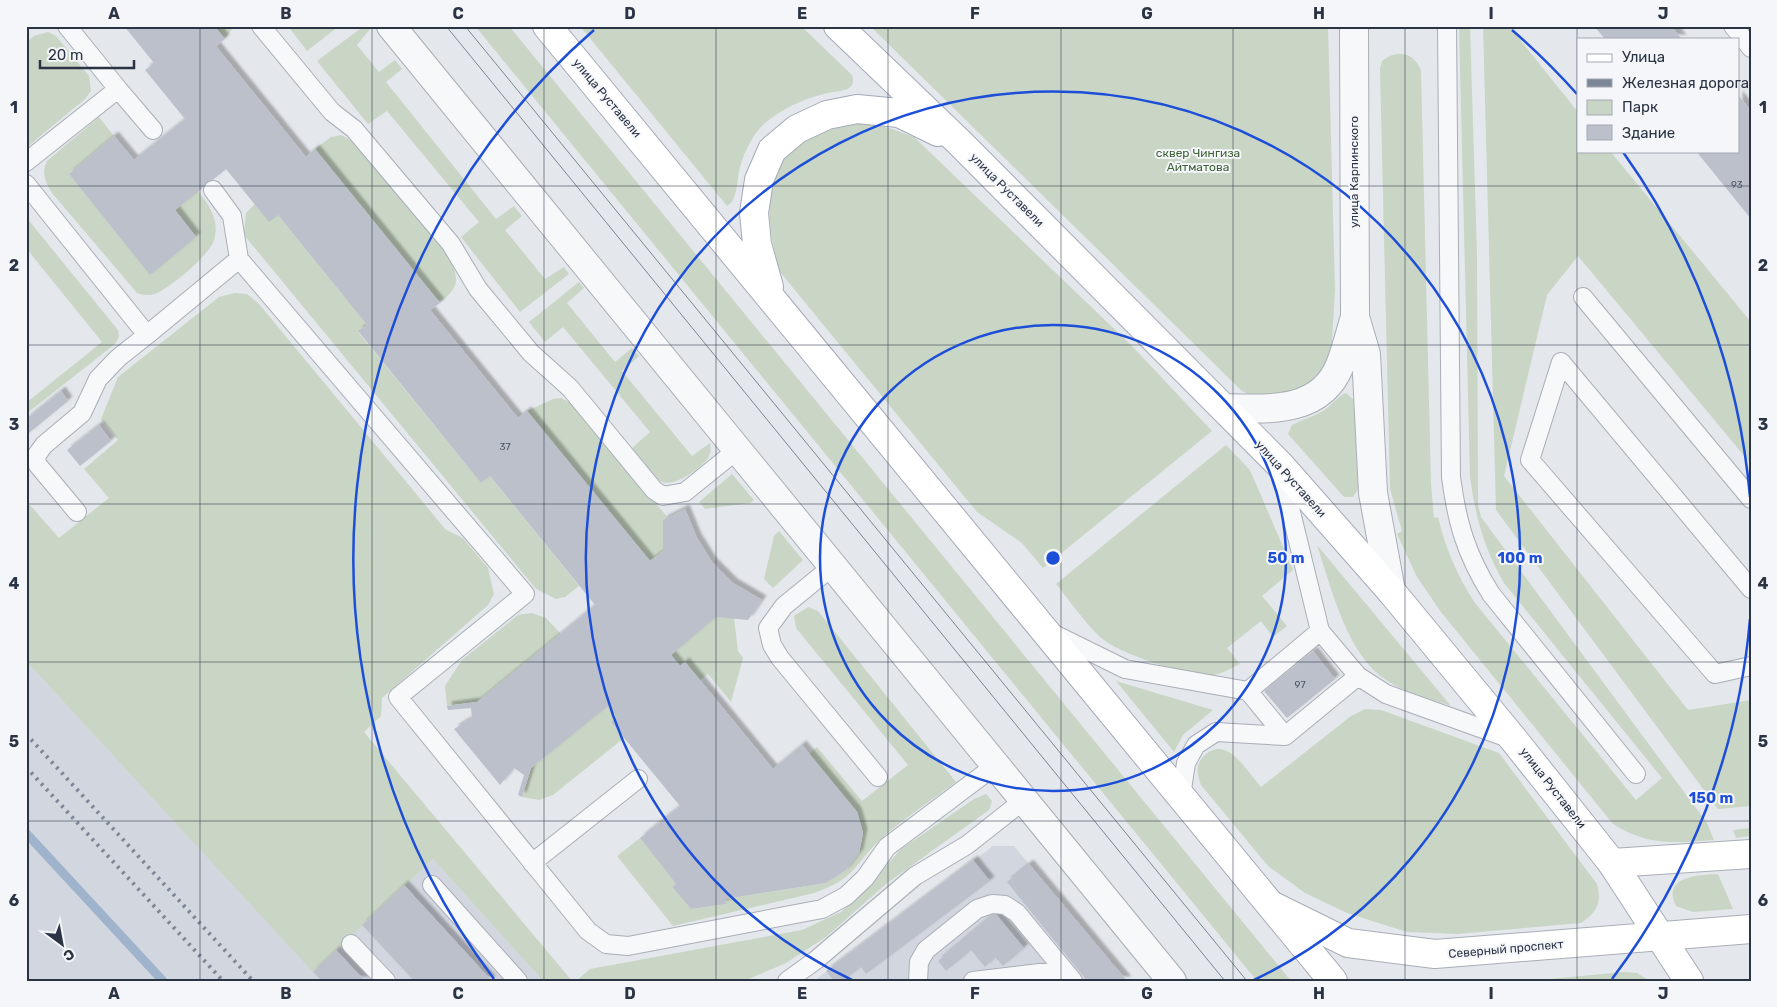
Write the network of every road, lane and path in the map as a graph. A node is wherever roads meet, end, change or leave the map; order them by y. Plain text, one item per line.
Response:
1 (67, 26) edge
2 (261, 26) edge
3 (391, 26) edge
4 (547, 26) edge
5 (838, 26) edge
6 (1354, 26) edge
7 (1446, 26) edge
8 (1733, 26) edge
9 (1751, 48) edge
10 (118, 89) junction
11 (153, 130) dead end
12 (960, 143) junction
13 (26, 162) edge
14 (26, 184) edge
15 (213, 190) dead end
16 (239, 259) junction
17 (772, 297) junction
18 (1583, 297) dead end
19 (1355, 317) junction
20 (148, 335) junction
21 (1224, 408) junction
22 (738, 450) junction
23 (1280, 464) junction
24 (1751, 499) edge
25 (77, 512) dead end
26 (833, 566) junction
27 (1751, 589) edge
28 (1391, 591) junction
29 (1045, 629) junction
30 (1320, 631) junction
31 (1751, 666) edge
32 (1358, 676) junction
33 (1248, 691) junction
34 (1285, 736) junction
35 (1514, 740) junction
36 (996, 765) junction
37 (1636, 774) dead end
38 (878, 777) dead end
39 (638, 779) dead end
40 (1181, 796) junction
41 (1024, 800) junction
42 (1751, 854) edge
43 (532, 863) junction
44 (1612, 863) junction
45 (432, 885) dead end
46 (1271, 905) junction
47 (1751, 929) edge
48 (1660, 936) junction
49 (351, 944) dead end
50 (1068, 976) edge
51 (386, 981) edge
52 (518, 981) edge
53 (787, 981) edge
54 (918, 981) edge
55 (973, 981) edge
56 (1172, 981) edge
57 (1333, 981) edge
58 (1689, 981) edge

1 - 10 lane
2 - 22 lane
3 - 22 street
4 - 17 main road, улица Руставели
5 - 12 main road, улица Руставели
6 - 19 street, улица Карпинского
7 - 37 lane
8 - 9 lane
10 - 11 lane
10 - 13 lane
12 - 17 main road
12 - 21 main road, улица Руставели
14 - 20 lane
15 - 16 lane
16 - 20 lane
16 - 43 lane
17 - 29 main road, улица Руставели
18 - 24 lane
19 - 21 street, улица Карпинского
19 - 28 street, улица Карпинского
20 - 25 lane
21 - 23 main road, улица Руставели
22 - 26 street
23 - 28 main road, улица Руставели
23 - 30 lane
26 - 36 street
26 - 38 lane
27 - 31 lane
28 - 35 main road, улица Руставели
29 - 33 lane
29 - 40 main road, улица Руставели
30 - 32 lane
30 - 33 lane
32 - 34 lane
32 - 35 lane
33 - 34 lane
34 - 40 lane
35 - 44 main road, улица Руставели
36 - 41 street
36 - 43 lane
39 - 43 lane
40 - 46 main road, улица Руставели
41 - 53 lane
41 - 56 street
42 - 44 main road
44 - 48 main road, улица Руставели
45 - 52 lane
46 - 48 main road, Северный проспект
46 - 57 main road, улица Руставели
47 - 48 main road, Северный проспект
48 - 58 main road, улица Руставели
49 - 51 lane
50 - 54 lane
50 - 55 lane

